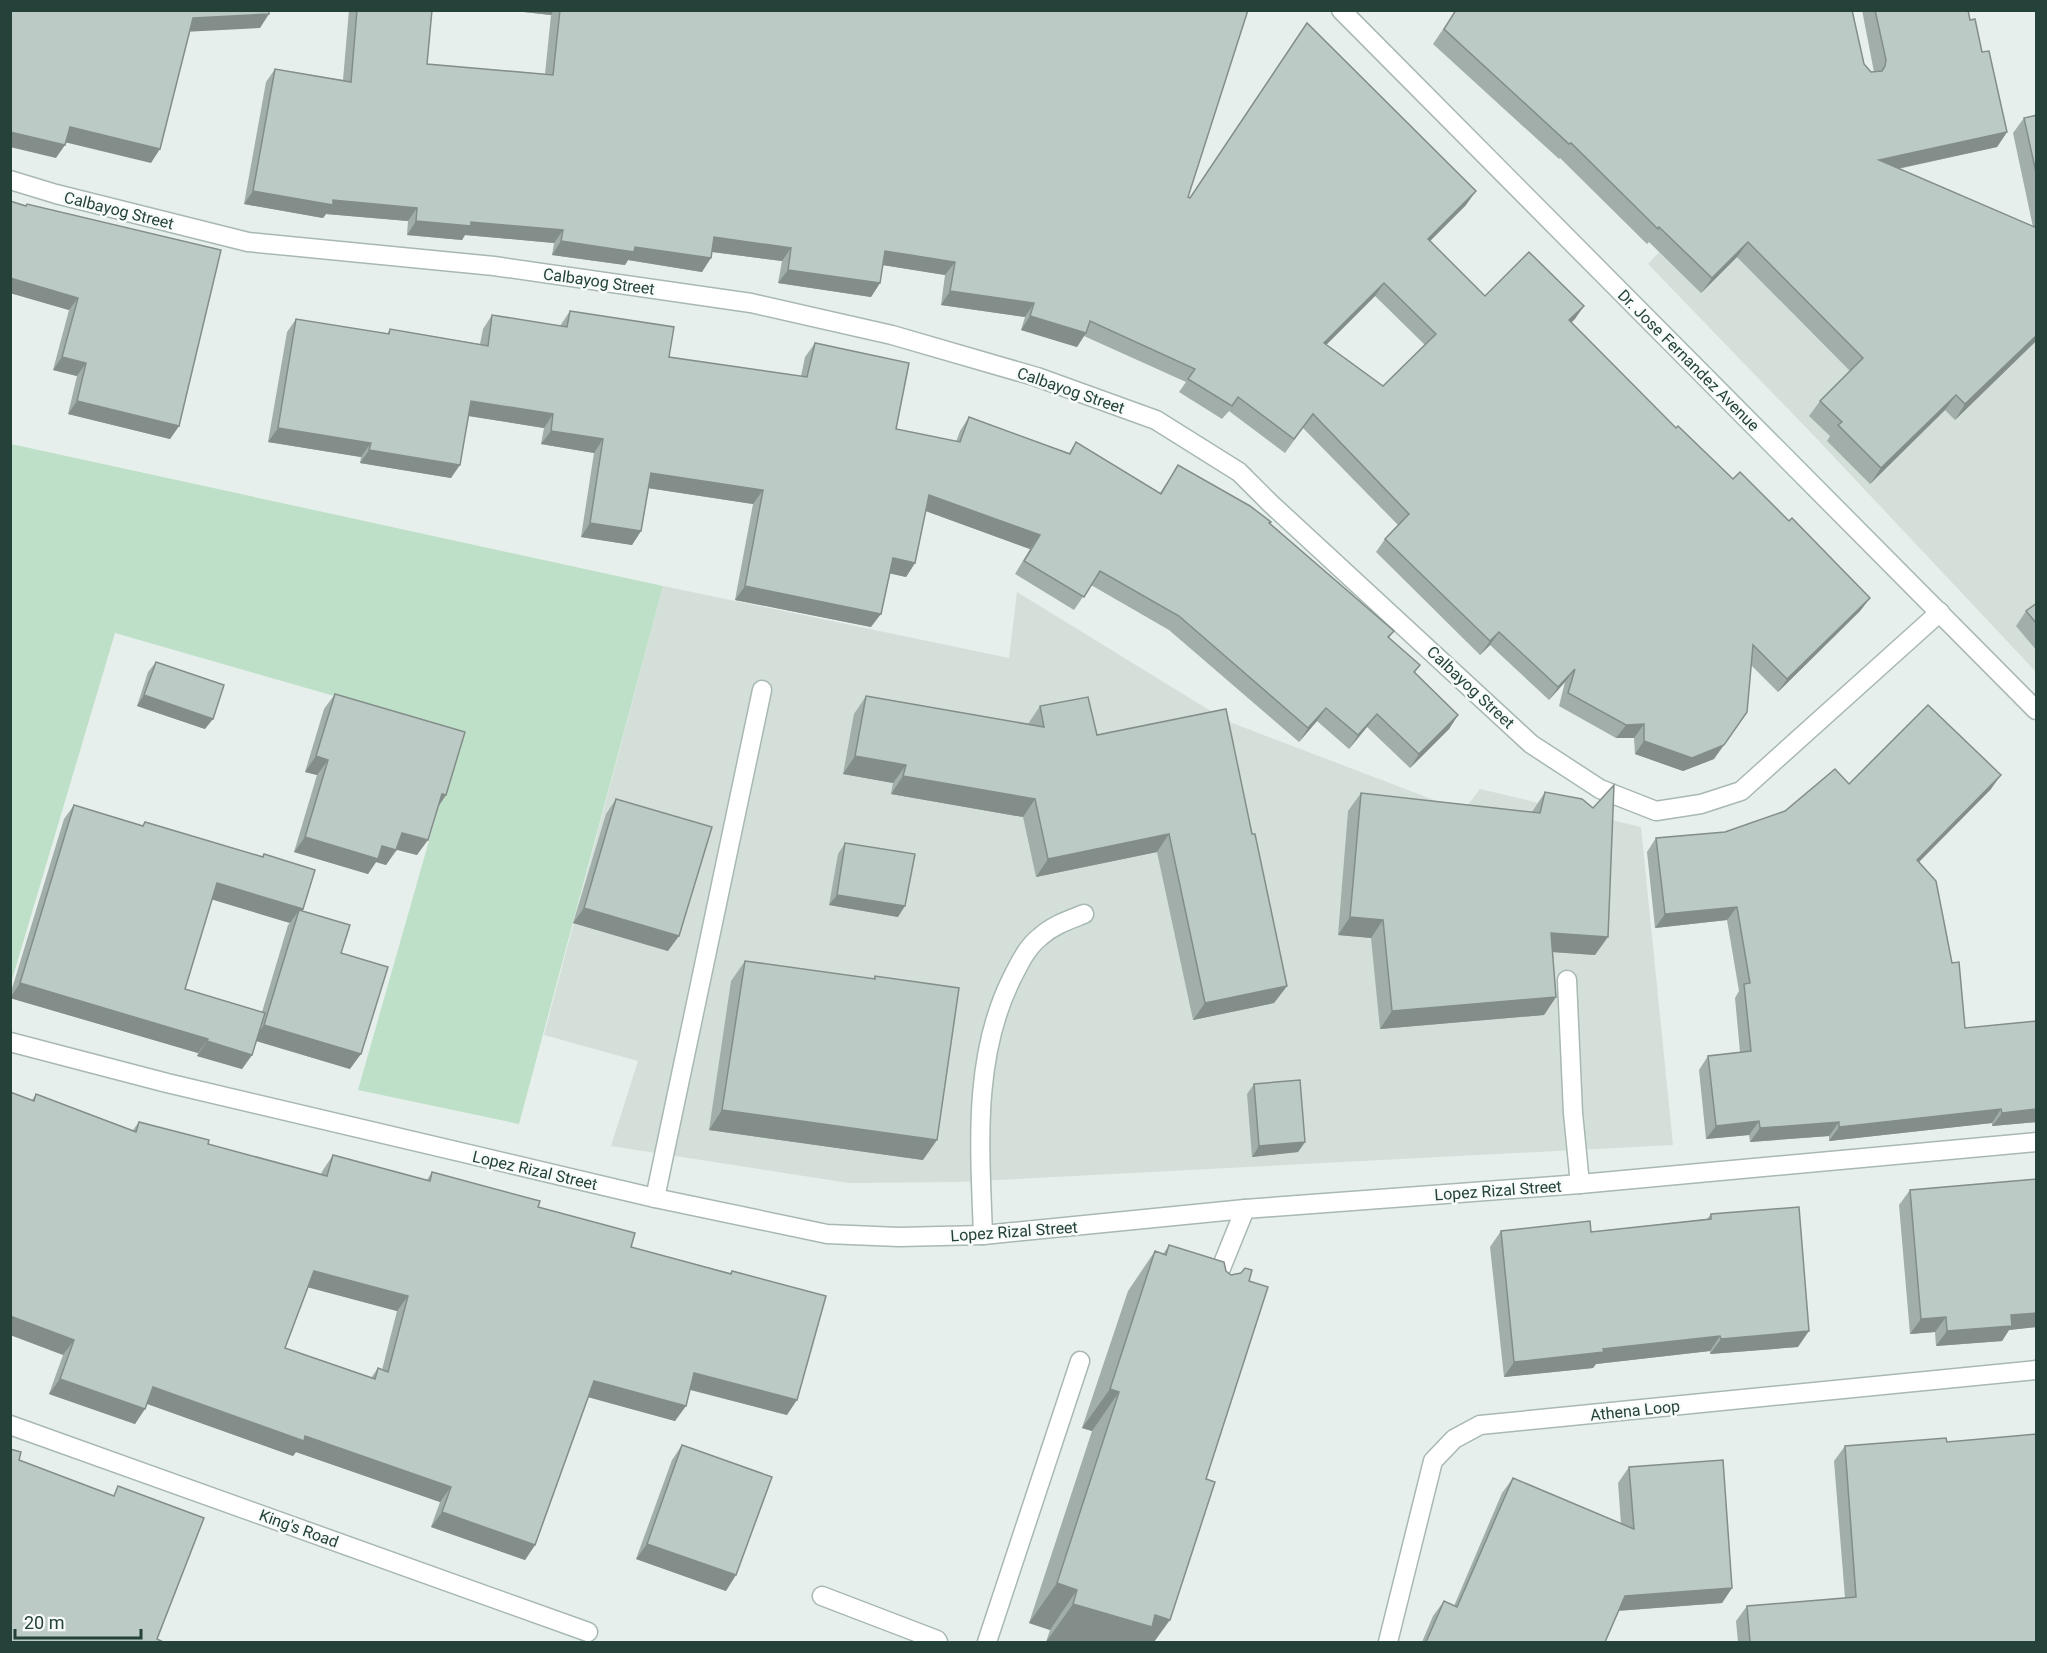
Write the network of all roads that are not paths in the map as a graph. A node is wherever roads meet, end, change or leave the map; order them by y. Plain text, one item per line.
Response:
1 (1341, 10) edge
2 (10, 180) edge
3 (1940, 612) junction
4 (762, 690) dead end
5 (2037, 710) edge
6 (1084, 914) dead end
7 (1567, 980) dead end
8 (10, 1042) edge
9 (2037, 1142) edge
10 (1580, 1184) junction
11 (655, 1198) junction
12 (1245, 1209) junction
13 (983, 1235) junction
14 (1207, 1304) edge
15 (1080, 1361) dead end
16 (2037, 1370) edge
17 (10, 1425) edge
18 (822, 1596) dead end
19 (588, 1632) dead end
20 (938, 1642) edge
21 (987, 1642) edge
22 (1388, 1642) edge

1 - 3 street, Dr. Jose Fernandez Avenue
2 - 3 street, Calbayog Street
3 - 5 street, Dr. Jose Fernandez Avenue
4 - 11 street
6 - 13 street
7 - 10 street
8 - 11 street, Lopez Rizal Street
9 - 10 street, Lopez Rizal Street
10 - 12 street, Lopez Rizal Street
11 - 13 street, Lopez Rizal Street
12 - 13 street, Lopez Rizal Street
12 - 14 street
15 - 21 street
16 - 22 street, Athena Loop
17 - 19 street, King's Road
18 - 20 street

